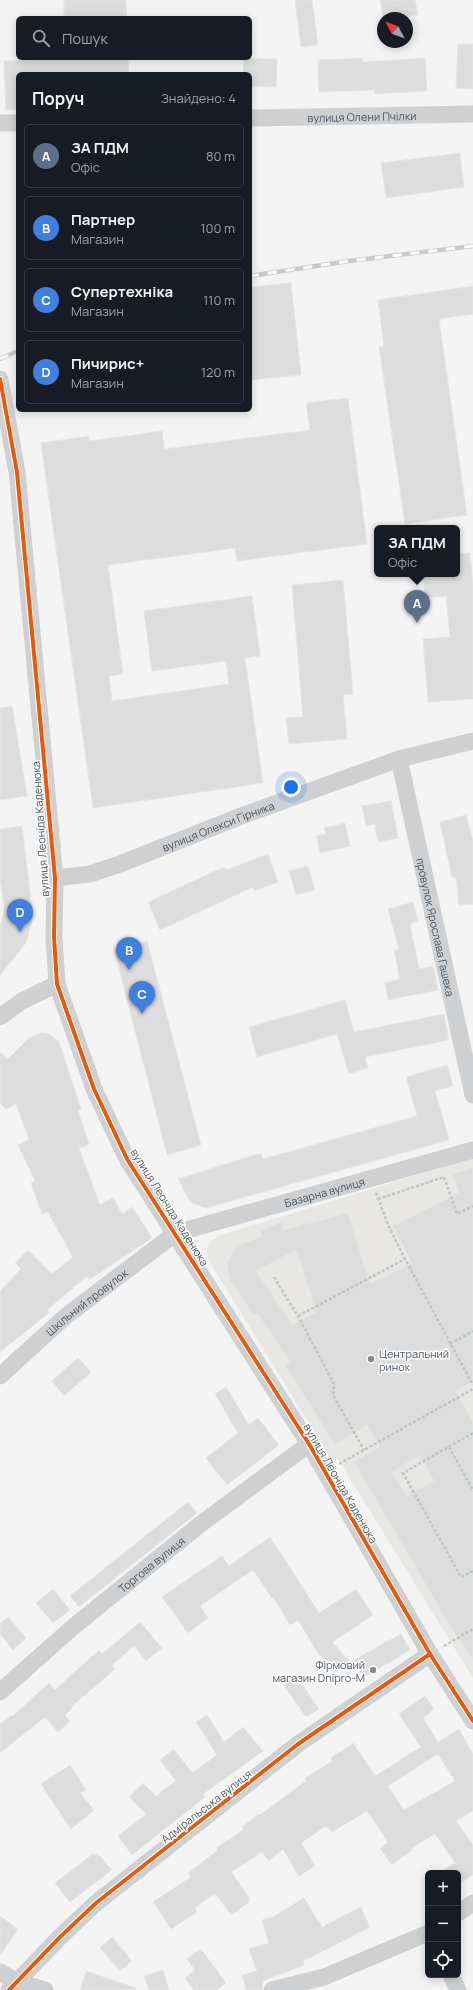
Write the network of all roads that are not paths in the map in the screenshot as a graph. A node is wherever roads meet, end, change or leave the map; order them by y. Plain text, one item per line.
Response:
1 (473, 114) edge
2 (252, 118) edge
3 (0, 123) edge
4 (16, 123) edge
5 (0, 379) edge
6 (473, 741) edge
7 (399, 759) junction
8 (55, 878) junction
9 (57, 984) junction
10 (0, 1018) edge
11 (468, 1052) edge
12 (473, 1095) edge
13 (473, 1150) edge
14 (176, 1233) junction
15 (0, 1376) edge
16 (309, 1444) junction
17 (430, 1654) junction
18 (0, 1692) edge
19 (473, 1721) edge
20 (473, 1904) edge
21 (461, 1912) edge
22 (425, 1934) edge
23 (0, 1972) edge
24 (452, 1978) edge
25 (13, 1985) edge
26 (45, 1990) edge
27 (272, 1990) edge
28 (458, 1990) edge

1 - 2 street, вулиця Олени Пчілки
3 - 4 street
5 - 8 street, вулиця Леоніда Каденюка
6 - 7 street, вулиця Олекси Гірника
7 - 8 street, вулиця Олекси Гірника
7 - 11 street, провулок Ярослава Гашека
8 - 9 street, вулиця Леоніда Каденюка
9 - 10 street
9 - 14 street, вулиця Леоніда Каденюка
11 - 12 street, провулок Ярослава Гашека
13 - 14 street, Базарна вулиця
14 - 15 street, Шкільний провулок
14 - 16 street, вулиця Леоніда Каденюка
16 - 17 street, вулиця Леоніда Каденюка
16 - 18 street, Торгова вулиця
17 - 19 street, вулиця Леоніда Каденюка
17 - 25 street, Адміральська вулиця
20 - 21 street
22 - 27 street
23 - 25 street
24 - 28 street
25 - 26 street

